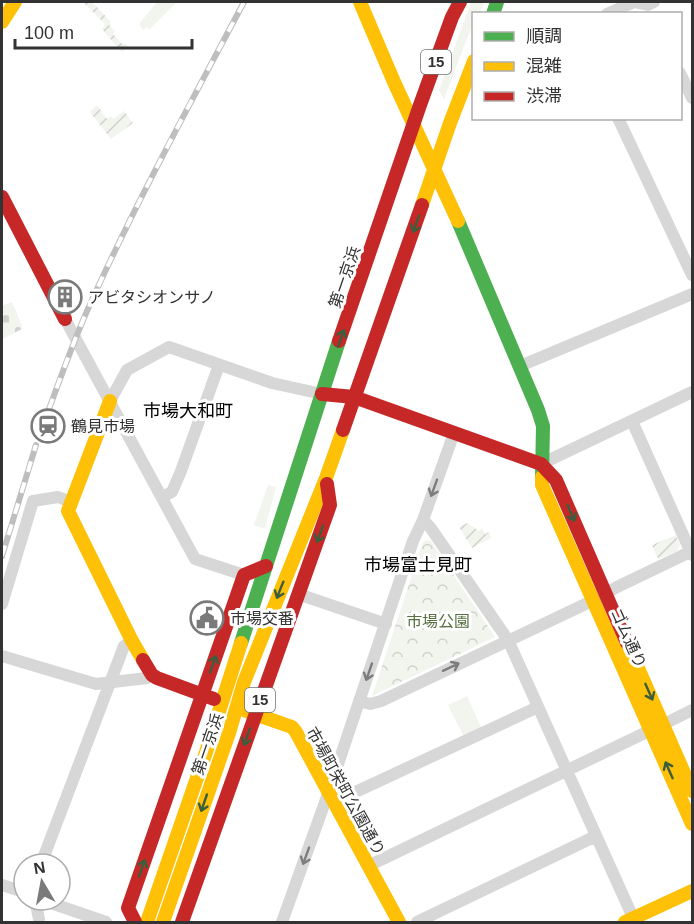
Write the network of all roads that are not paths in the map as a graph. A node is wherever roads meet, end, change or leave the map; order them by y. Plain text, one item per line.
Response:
1 (15, 2) edge
2 (360, 2) edge
3 (460, 2) edge
4 (650, 5) edge
5 (612, 12) edge
6 (2, 22) edge
7 (471, 74) edge
8 (682, 75) edge
9 (693, 98) edge
10 (619, 120) edge
11 (413, 123) junction
12 (434, 168) junction
13 (2, 197) edge
14 (693, 275) edge
15 (693, 294) edge
16 (65, 319) joint
17 (219, 364) junction
18 (520, 366) junction
19 (693, 392) edge
20 (322, 394) junction
21 (354, 397) junction
22 (110, 401) junction
23 (632, 421) junction
24 (454, 433) junction
25 (541, 464) junction
26 (326, 478) junction
27 (162, 497) junction
28 (71, 502) junction
29 (423, 520) junction
30 (692, 553) edge
31 (266, 566) junction
32 (244, 575) junction
33 (298, 594) junction
34 (600, 597) junction
35 (2, 603) edge
36 (386, 624) junction
37 (508, 640) junction
38 (132, 641) junction
39 (2, 656) edge
40 (152, 675) junction
41 (109, 683) junction
42 (203, 695) junction
43 (359, 701) junction
44 (222, 702) junction
45 (237, 707) junction
46 (538, 707) junction
47 (693, 710) edge
48 (255, 714) junction
49 (658, 727) junction
50 (566, 771) junction
51 (693, 791) edge
52 (331, 796) junction
53 (693, 824) edge
54 (596, 836) junction
55 (46, 852) edge
56 (368, 866) junction
57 (693, 891) edge
58 (72, 910) edge
59 (38, 912) edge
60 (39, 919) dead end
61 (631, 921) edge
62 (106, 922) edge
63 (135, 922) edge
64 (147, 922) edge
65 (163, 922) edge
66 (183, 922) edge
67 (282, 922) edge
68 (399, 922) edge
69 (417, 922) edge

1 - 6 main road
2 - 11 main road
3 - 11 main road, 第一京浜 / 15
4 - 5 street
7 - 12 main road, 第一京浜 / 15
8 - 9 street
10 - 14 street
11 - 12 main road
20 -> 11 main road, 第一京浜 / 15
12 - 18 main road
12 -> 21 main road, 第一京浜 / 15
13 - 16 main road
15 - 18 street
16 - 22 street
17 - 20 street
17 - 22 street
17 - 27 street
18 - 25 main road
19 - 23 street
20 - 21 main road
20 - 31 main road, 第一京浜 / 15
21 - 24 main road
21 - 26 main road, 第一京浜 / 15
22 - 27 street
22 - 28 main road
23 - 25 street
23 - 30 street
24 - 25 main road
24 -> 29 street
25 - 34 main road, ゴム通り
26 -> 33 main road, 第一京浜 / 15
26 -> 45 main road, 第一京浜 / 15
27 - 32 street
28 - 35 street
28 - 38 main road
29 - 36 street
29 - 37 street
30 - 34 street
31 - 32 main road
31 - 44 main road, 第一京浜 / 15
42 -> 32 main road, 第一京浜
33 - 36 street
33 - 48 main road, 第一京浜 / 15
34 - 37 street
34 - 49 main road, ゴム通り
36 -> 43 street
43 -> 37 street
37 - 46 street
38 - 40 main road
38 - 41 street
39 - 41 street
40 - 41 street
40 - 42 main road, 市場町栄町公園通り
41 - 55 street
42 - 44 main road, 市場町栄町公園通り
63 -> 42 main road, 第一京浜
43 - 52 street
44 - 45 main road, 市場町栄町公園通り
44 - 64 main road, 第一京浜 / 15
45 - 48 main road, 市場町栄町公園通り
45 -> 65 main road, 第一京浜 / 15
46 - 50 street
46 - 52 street
47 - 49 street
48 - 52 main road, 市場町栄町公園通り
48 -> 66 main road, 第一京浜 / 15
49 - 50 street
49 - 51 main road, ゴム通り
53 -> 49 main road, ゴム通り
50 - 54 street
50 - 56 street
52 - 56 main road, 市場町栄町公園通り
52 -> 67 street
54 - 61 street
54 - 69 street
56 - 68 main road, 市場町栄町公園通り
57 - 61 main road
58 - 62 street
59 - 60 street

